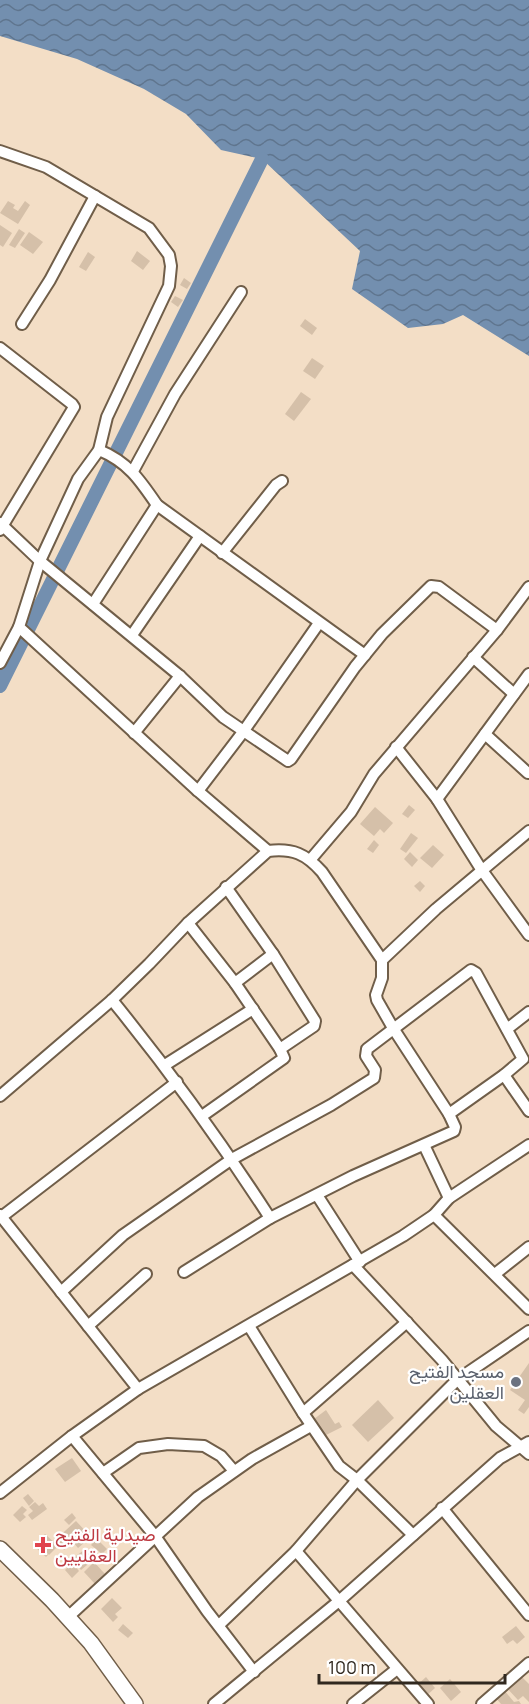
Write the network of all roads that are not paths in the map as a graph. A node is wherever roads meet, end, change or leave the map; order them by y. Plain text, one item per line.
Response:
1 (0, 151) edge
2 (95, 196) junction
3 (242, 292) dead end
4 (22, 324) dead end
5 (0, 349) edge
6 (99, 450) junction
7 (134, 471) junction
8 (282, 481) dead end
9 (157, 505) junction
10 (1, 527) edge
11 (200, 536) junction
12 (222, 553) junction
13 (40, 561) junction
14 (529, 586) edge
15 (93, 604) junction
16 (319, 623) junction
17 (20, 627) junction
18 (497, 630) junction
19 (132, 635) junction
20 (365, 655) junction
21 (473, 657) junction
22 (0, 663) edge
23 (529, 674) edge
24 (180, 676) junction
25 (514, 694) junction
26 (243, 732) junction
27 (134, 733) junction
28 (485, 734) junction
29 (396, 747) junction
30 (528, 773) edge
31 (198, 791) junction
32 (437, 800) junction
33 (529, 831) edge
34 (268, 851) junction
35 (311, 859) junction
36 (480, 869) junction
37 (226, 887) junction
38 (189, 923) junction
39 (529, 935) edge
40 (273, 954) junction
41 (382, 960) junction
42 (235, 983) junction
43 (112, 1000) junction
44 (253, 1008) junction
45 (529, 1012) edge
46 (393, 1028) junction
47 (507, 1029) junction
48 (280, 1049) junction
49 (165, 1065) junction
50 (504, 1075) junction
51 (177, 1082) junction
52 (0, 1096) edge
53 (529, 1111) edge
54 (448, 1113) junction
55 (202, 1116) junction
56 (424, 1145) junction
57 (529, 1145) edge
58 (232, 1159) junction
59 (317, 1195) junction
60 (449, 1198) junction
61 (434, 1215) junction
62 (1, 1217) edge
63 (270, 1218) junction
64 (529, 1247) edge
65 (356, 1264) junction
66 (184, 1272) dead end
67 (146, 1274) dead end
68 (495, 1274) junction
69 (62, 1292) junction
70 (529, 1309) edge
71 (407, 1322) junction
72 (88, 1326) junction
73 (249, 1326) junction
74 (529, 1330) edge
75 (457, 1380) junction
76 (138, 1389) junction
77 (303, 1413) junction
78 (311, 1426) junction
79 (72, 1436) junction
80 (525, 1444) edge
81 (529, 1454) edge
82 (234, 1471) junction
83 (103, 1473) junction
84 (357, 1480) junction
85 (0, 1493) edge
86 (442, 1508) junction
87 (155, 1536) junction
88 (413, 1536) junction
89 (0, 1549) edge
90 (296, 1551) junction
91 (339, 1600) junction
92 (529, 1616) edge
93 (68, 1617) junction
94 (219, 1625) junction
95 (529, 1663) edge
96 (397, 1669) junction
97 (254, 1672) junction
98 (135, 1704) edge
99 (214, 1704) edge
100 (353, 1704) edge
101 (428, 1704) edge
102 (482, 1704) edge

1 - 2 street
2 - 4 street
2 - 6 street
3 - 7 street
5 - 10 street
6 - 7 street
6 - 13 street
7 - 9 street
8 - 12 street
9 - 11 street
9 - 15 street
10 - 13 street
11 - 12 street
11 - 19 street
12 - 16 street
13 - 15 street
13 - 17 street
14 - 18 street
15 - 19 street
16 - 20 street
16 - 26 street
17 - 22 street
17 - 27 street
18 - 20 street
18 - 21 street
19 - 24 street
20 - 26 street
21 - 25 street
21 - 29 street
23 - 25 street
24 - 26 street
24 - 27 street
25 - 28 street
26 - 31 street
27 - 31 street
28 - 30 street
28 - 32 street
29 - 32 street
29 - 35 street
31 - 34 street
32 - 36 street
33 - 36 street
34 - 35 street
34 - 37 street
35 - 41 street
36 - 39 street
36 - 41 street
37 - 38 street
37 - 40 street
38 - 42 street
38 - 43 street
40 - 42 street
40 - 48 street
41 - 46 street
42 - 44 street
43 - 49 street
43 - 52 street
44 - 48 street
44 - 49 street
45 - 47 street
46 - 47 street
46 - 54 street
46 - 58 street
47 - 50 street
48 - 55 street
49 - 51 street
50 - 53 street
50 - 54 street
51 - 55 street
51 - 62 street
54 - 56 street
55 - 58 street
56 - 59 street
56 - 60 street
57 - 60 street
58 - 63 street
58 - 69 street
59 - 63 street
59 - 65 street
60 - 61 street
61 - 65 street
61 - 68 street
62 - 69 street
63 - 66 street
64 - 68 street
65 - 71 street
65 - 73 street
67 - 72 street
68 - 70 street
69 - 72 street
71 - 75 street
71 - 77 street
72 - 76 street
73 - 76 street
73 - 77 street
74 - 75 street
75 - 80 street
75 - 84 street
76 - 79 street
77 - 78 street
78 - 82 street
78 - 84 street
79 - 83 street
79 - 85 street
80 - 81 street
80 - 86 street
82 - 83 street
82 - 87 street
83 - 87 street
84 - 88 street
84 - 90 street
86 - 88 street
86 - 92 street
87 - 93 street
87 - 94 street
88 - 91 street
89 - 93 street
90 - 91 street
90 - 94 street
91 - 96 street
91 - 97 street
93 - 98 street
94 - 97 street
95 - 102 street
96 - 100 street
96 - 101 street
97 - 99 street

